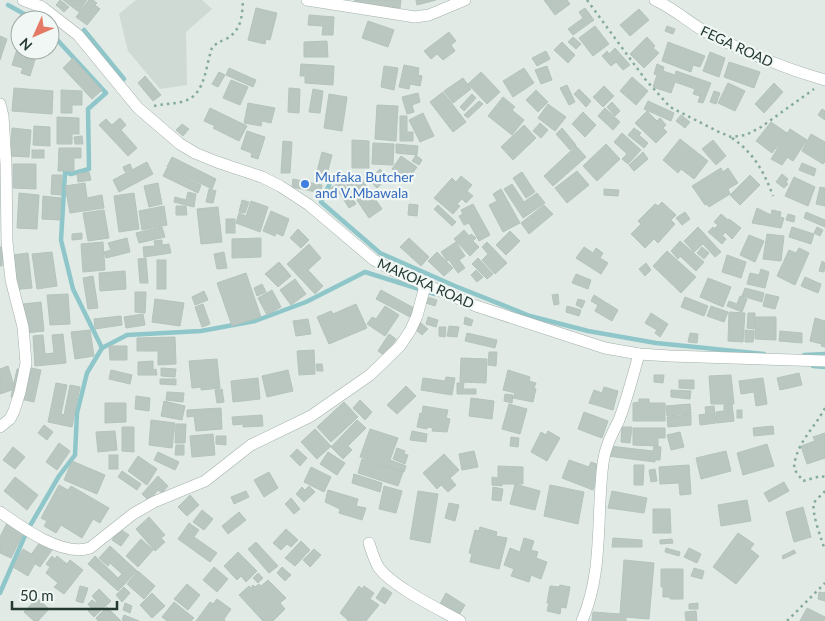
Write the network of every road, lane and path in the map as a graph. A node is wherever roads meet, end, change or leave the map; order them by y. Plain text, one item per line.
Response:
1 (23, 0) edge
2 (243, 0) edge
3 (306, 0) edge
4 (465, 0) edge
5 (588, 0) edge
6 (655, 0) edge
7 (822, 82) edge
8 (0, 104) edge
9 (138, 108) junction
10 (731, 137) junction
11 (773, 196) dead end
12 (423, 284) junction
13 (639, 354) junction
14 (825, 361) edge
15 (825, 408) edge
16 (0, 427) edge
17 (825, 477) edge
18 (825, 491) edge
19 (0, 512) edge
20 (369, 543) dead end
21 (825, 550) edge
22 (825, 583) edge
23 (460, 621) edge
24 (582, 621) edge
25 (787, 621) edge

1 - 9 street, MAKOKA ROAD
2 - 9 path
3 - 4 street
5 - 10 path
6 - 7 street, FEGA ROAD
7 - 10 path
8 - 16 street
9 - 12 street, MAKOKA ROAD
10 - 11 path
12 - 13 street, MAKOKA ROAD
12 - 19 street
13 - 14 street, MAKOKA ROAD
13 - 24 street
15 - 17 path
18 - 21 path
20 - 23 street
22 - 25 path

